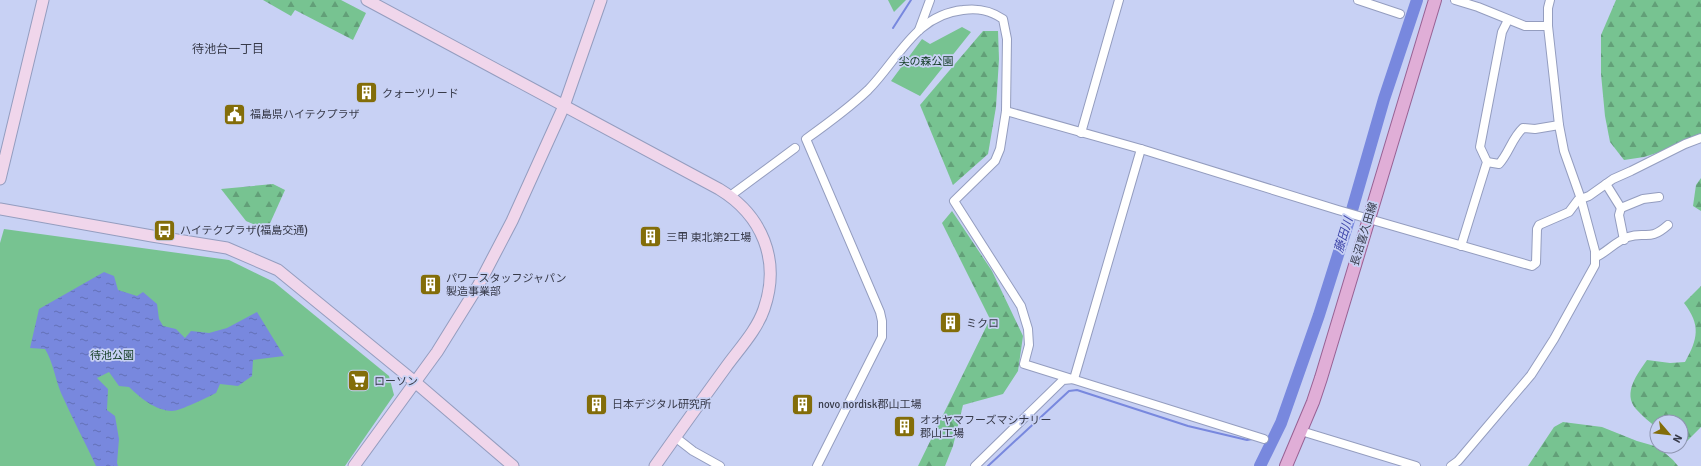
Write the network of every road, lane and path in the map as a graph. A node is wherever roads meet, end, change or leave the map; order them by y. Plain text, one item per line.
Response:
1 (43, 0) edge
2 (367, 0) edge
3 (601, 0) edge
4 (930, 0) edge
5 (1119, 0) edge
6 (1358, 0) edge
7 (1435, 0) edge
8 (1455, 0) edge
9 (1550, 0) edge
10 (1400, 14) dead end
11 (1508, 20) junction
12 (1548, 26) junction
13 (918, 31) junction
14 (564, 106) junction
15 (1006, 111) junction
16 (1559, 125) junction
17 (1081, 132) junction
18 (1701, 138) edge
19 (795, 148) dead end
20 (1141, 149) junction
21 (1487, 162) junction
22 (0, 179) edge
23 (1606, 184) junction
24 (730, 196) junction
25 (1659, 197) dead end
26 (1581, 199) junction
27 (0, 208) edge
28 (1621, 208) junction
29 (1367, 217) junction
30 (1668, 225) dead end
31 (1624, 240) junction
32 (1461, 246) junction
33 (1596, 257) junction
34 (1074, 379) junction
35 (415, 382) junction
36 (1301, 431) junction
37 (675, 437) junction
38 (1264, 439) dead end
39 (354, 466) edge
40 (513, 466) edge
41 (655, 466) edge
42 (720, 466) edge
43 (817, 466) edge
44 (975, 466) edge
45 (1286, 466) edge
46 (1416, 466) edge
47 (1451, 466) edge

1 - 22 street
2 - 14 street
3 - 14 street
4 - 13 street
5 - 17 street
6 - 10 street
7 - 29 main road, 長沼喜久田線
8 - 11 street
9 - 12 street
11 - 12 street
11 - 21 street
12 - 16 street
13 - 15 street
13 - 43 street
14 - 24 street
14 - 35 street
15 - 17 street
15 - 34 street
16 - 21 street
16 - 26 street
17 - 20 street
18 - 23 street
19 - 24 street
20 - 29 street
20 - 34 street
21 - 32 street
23 - 26 street
23 - 28 street
24 - 37 street
25 - 28 street
26 - 32 street
26 - 33 street
27 - 35 street
28 - 31 street
29 - 32 street
29 - 36 main road, 長沼喜久田線
30 - 31 street
31 - 33 street
33 - 47 street
34 - 38 street
34 - 44 street
35 - 39 street
35 - 40 street
36 - 45 main road, 長沼喜久田線
36 - 46 street
37 - 41 street
37 - 42 street

